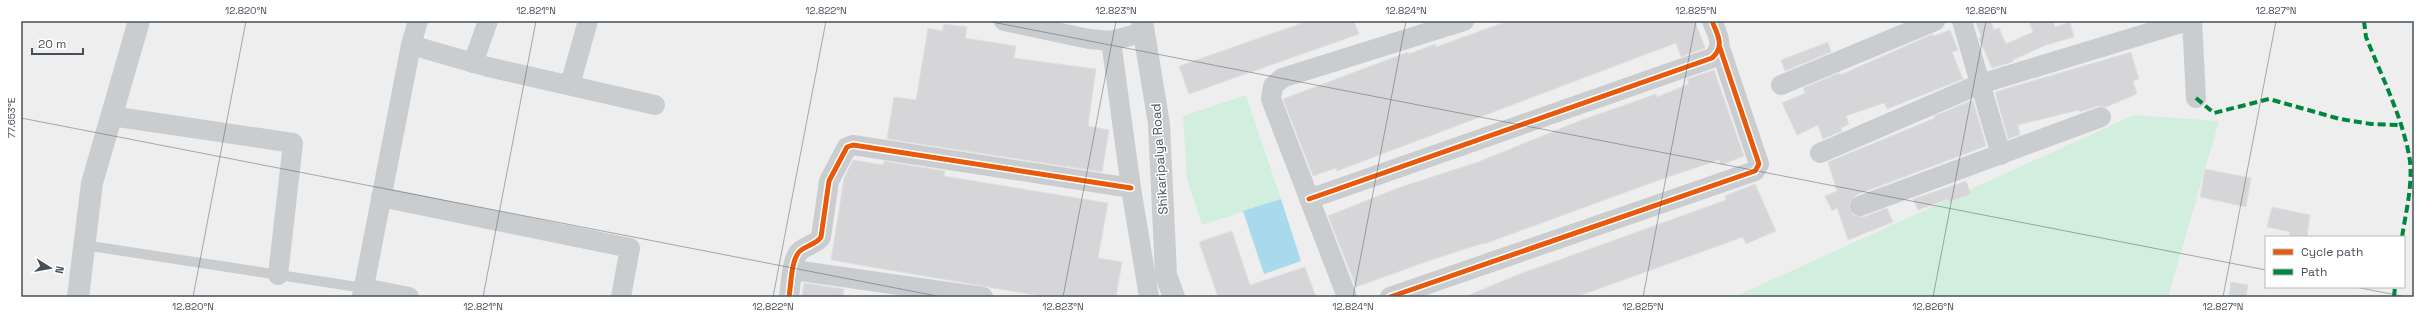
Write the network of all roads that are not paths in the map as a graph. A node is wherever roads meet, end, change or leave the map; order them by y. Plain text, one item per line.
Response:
1 (139, 21) edge
2 (418, 21) edge
3 (488, 21) edge
4 (588, 21) edge
5 (1004, 21) edge
6 (1464, 21) edge
7 (1712, 21) edge
8 (1935, 21) edge
9 (1962, 21) edge
10 (2188, 21) edge
11 (2192, 21) edge
12 (1143, 27) edge
13 (1111, 41) junction
14 (411, 45) junction
15 (1720, 48) junction
16 (473, 63) junction
17 (1980, 84) junction
18 (570, 85) junction
19 (1781, 85) dead end
20 (2196, 98) dead end
21 (654, 105) dead end
22 (111, 116) junction
23 (2101, 117) dead end
24 (1820, 153) dead end
25 (2001, 155) junction
26 (1131, 188) junction
27 (381, 197) junction
28 (1308, 199) junction
29 (1860, 206) dead end
30 (84, 245) junction
31 (794, 270) junction
32 (278, 275) junction
33 (363, 293) edge
34 (78, 297) edge
35 (409, 297) edge
36 (621, 297) edge
37 (789, 297) edge
38 (983, 297) edge
39 (1149, 297) edge
40 (1174, 297) edge
41 (1347, 297) edge
42 (1390, 297) edge

1 - 22 street
2 - 14 street
3 - 16 street
4 - 18 street
5 - 13 street
6 - 28 street
7 - 15 street
8 - 19 street
9 - 17 street
10 - 17 street
11 - 20 street
12 - 13 street
12 - 40 street, Shikaripalya Road
13 - 26 street
14 - 16 street
14 - 27 street
15 - 28 street
15 - 42 street
16 - 18 street
17 - 24 street
17 - 25 street
18 - 21 street
22 - 30 street
22 - 32 street
23 - 25 street
25 - 29 street
26 - 31 street
26 - 39 street
27 - 33 street
27 - 36 street
28 - 41 street
30 - 32 lane
30 - 34 street
31 - 37 street
31 - 38 street
32 - 33 lane
33 - 35 street

